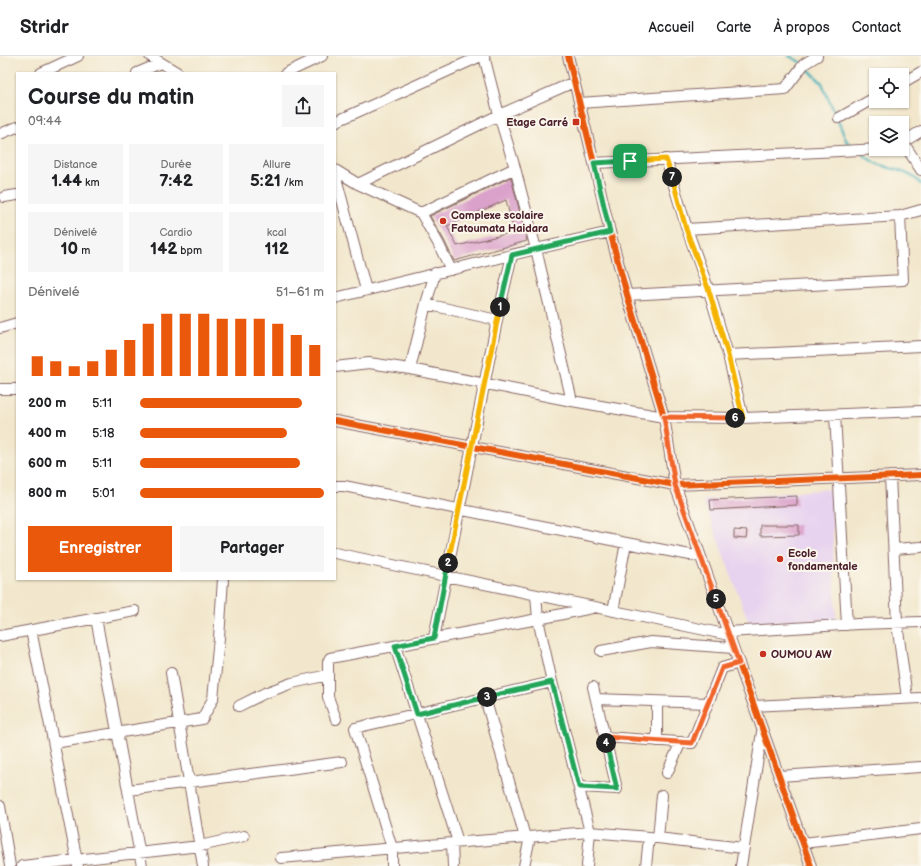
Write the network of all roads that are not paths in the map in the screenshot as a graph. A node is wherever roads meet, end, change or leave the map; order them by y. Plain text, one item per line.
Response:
1 (78, 56) edge
2 (150, 56) edge
3 (322, 56) edge
4 (482, 56) edge
5 (568, 56) edge
6 (817, 56) edge
7 (161, 63) junction
8 (43, 72) edge
9 (139, 72) edge
10 (176, 72) edge
11 (288, 72) edge
12 (921, 72) edge
13 (909, 79) edge
14 (574, 82) junction
15 (869, 101) edge
16 (579, 103) junction
17 (499, 115) junction
18 (839, 118) dead end
19 (336, 122) edge
20 (16, 127) edge
21 (921, 131) edge
22 (0, 134) edge
23 (909, 138) edge
24 (869, 150) edge
25 (909, 151) edge
26 (666, 159) junction
27 (594, 163) junction
28 (515, 168) junction
29 (921, 170) edge
30 (336, 171) edge
31 (336, 178) edge
32 (358, 184) junction
33 (16, 195) edge
34 (4, 197) dead end
35 (919, 210) edge
36 (421, 214) junction
37 (900, 216) junction
38 (686, 229) junction
39 (610, 232) junction
40 (536, 248) junction
41 (512, 255) junction
42 (451, 270) junction
43 (436, 273) junction
44 (366, 290) junction
45 (709, 291) junction
46 (627, 295) junction
47 (336, 298) edge
48 (426, 304) junction
49 (498, 320) junction
50 (16, 323) edge
51 (0, 328) edge
52 (921, 346) edge
53 (728, 355) junction
54 (336, 367) edge
55 (410, 369) junction
56 (484, 384) junction
57 (0, 389) edge
58 (16, 389) edge
59 (572, 401) junction
60 (921, 411) edge
61 (835, 415) junction
62 (664, 417) junction
63 (743, 418) junction
64 (336, 420) edge
65 (472, 446) junction
66 (921, 475) edge
67 (890, 476) junction
68 (839, 478) junction
69 (675, 485) junction
70 (336, 486) edge
71 (459, 509) junction
72 (626, 543) junction
73 (921, 547) edge
74 (894, 549) junction
75 (336, 553) edge
76 (701, 557) junction
77 (446, 576) junction
78 (223, 580) edge
79 (536, 595) junction
80 (596, 607) junction
81 (135, 611) dead end
82 (613, 611) junction
83 (96, 618) junction
84 (538, 619) junction
85 (921, 622) edge
86 (897, 623) junction
87 (847, 625) junction
88 (31, 630) junction
89 (728, 633) junction
90 (0, 636) edge
91 (434, 638) junction
92 (395, 646) junction
93 (734, 648) junction
94 (601, 651) dead end
95 (739, 663) junction
96 (171, 673) dead end
97 (328, 675) junction
98 (552, 682) junction
99 (593, 687) dead end
100 (485, 698) junction
101 (907, 698) junction
102 (921, 698) edge
103 (596, 700) junction
104 (657, 702) junction
105 (708, 703) junction
106 (239, 706) dead end
107 (754, 706) junction
108 (417, 714) junction
109 (336, 719) dead end
110 (179, 722) junction
111 (762, 730) junction
112 (118, 732) junction
113 (605, 737) junction
114 (657, 741) junction
115 (681, 742) junction
116 (54, 743) junction
117 (342, 762) dead end
118 (921, 767) edge
119 (667, 773) dead end
120 (779, 776) junction
121 (189, 782) junction
122 (579, 787) junction
123 (128, 790) junction
124 (662, 795) dead end
125 (0, 806) edge
126 (921, 829) edge
127 (590, 832) junction
128 (244, 836) dead end
129 (528, 837) junction
130 (654, 837) junction
131 (455, 843) junction
132 (803, 843) junction
133 (200, 846) junction
134 (392, 848) junction
135 (743, 848) junction
136 (140, 853) junction
137 (281, 858) dead end
138 (78, 863) edge
139 (10, 866) edge
140 (22, 866) edge
141 (142, 866) edge
142 (204, 866) edge
143 (392, 866) edge
144 (453, 866) edge
145 (524, 866) edge
146 (587, 866) edge
147 (646, 866) edge
148 (741, 866) edge
149 (811, 866) edge

1 - 8 street
2 - 7 street
3 - 11 street
4 - 17 street
4 - 19 street
5 - 14 street
6 - 16 street
7 - 9 street
7 - 10 street
12 - 13 street
14 - 16 street
14 - 17 street
15 - 18 street
16 - 27 street
17 - 28 street
17 - 32 street
20 - 22 street
21 - 23 street
24 - 26 street
25 - 29 street
26 - 27 street
26 - 38 street
27 - 39 street
28 - 36 street
28 - 40 street
30 - 32 street
31 - 44 street
32 - 36 street
33 - 34 street
35 - 37 street
36 - 42 street
37 - 38 street
37 - 45 street
38 - 45 street
39 - 40 street
39 - 46 street
40 - 41 street
40 - 59 street
41 - 42 street
41 - 49 street
42 - 43 street
43 - 44 street
43 - 48 street
44 - 47 street
45 - 46 street
45 - 53 street
46 - 62 street
48 - 49 street
48 - 55 street
49 - 56 street
50 - 51 street
52 - 53 street
53 - 63 street
54 - 55 street
55 - 56 street
56 - 59 street
56 - 65 street
57 - 58 street
59 - 62 street
60 - 61 street
61 - 63 street
61 - 68 street
62 - 63 street
62 - 69 street
64 - 65 street
65 - 69 street
65 - 71 street
66 - 67 street
67 - 68 street
67 - 74 street
68 - 69 street
68 - 87 street
69 - 76 street
70 - 71 street
71 - 72 street
71 - 77 street
72 - 76 street
72 - 82 street
73 - 74 street
74 - 86 street
75 - 77 street
76 - 89 street
77 - 79 street
77 - 91 street
78 - 110 street
79 - 80 street
79 - 84 street
80 - 82 street
80 - 84 street
81 - 83 street
82 - 89 street
83 - 88 street
83 - 112 street
84 - 91 street
84 - 98 street
85 - 86 street
86 - 87 street
86 - 101 street
87 - 89 street
88 - 90 street
88 - 116 street
89 - 93 street
91 - 92 street
92 - 97 street
92 - 108 street
93 - 94 street
93 - 95 street
95 - 105 street
95 - 107 street
96 - 110 street
97 - 106 street
97 - 109 street
98 - 100 street
98 - 122 street
99 - 103 street
100 - 108 street
100 - 129 street
101 - 102 street
101 - 107 street
103 - 104 street
103 - 113 street
104 - 105 street
104 - 114 street
105 - 115 street
107 - 111 street
108 - 131 street
108 - 134 street
110 - 112 street
110 - 121 street
111 - 120 street
111 - 135 street
112 - 116 street
112 - 123 street
113 - 114 street
113 - 122 street
114 - 115 street
115 - 119 street
116 - 138 street
117 - 121 street
118 - 120 street
120 - 132 street
121 - 123 street
121 - 133 street
122 - 127 street
123 - 136 street
124 - 130 street
125 - 139 street
126 - 132 street
127 - 129 street
127 - 130 street
127 - 146 street
128 - 133 street
129 - 131 street
129 - 145 street
130 - 135 street
130 - 147 street
131 - 134 street
131 - 144 street
132 - 149 street
133 - 136 street
133 - 142 street
134 - 137 street
134 - 143 street
135 - 148 street
136 - 138 street
136 - 141 street
138 - 140 street

